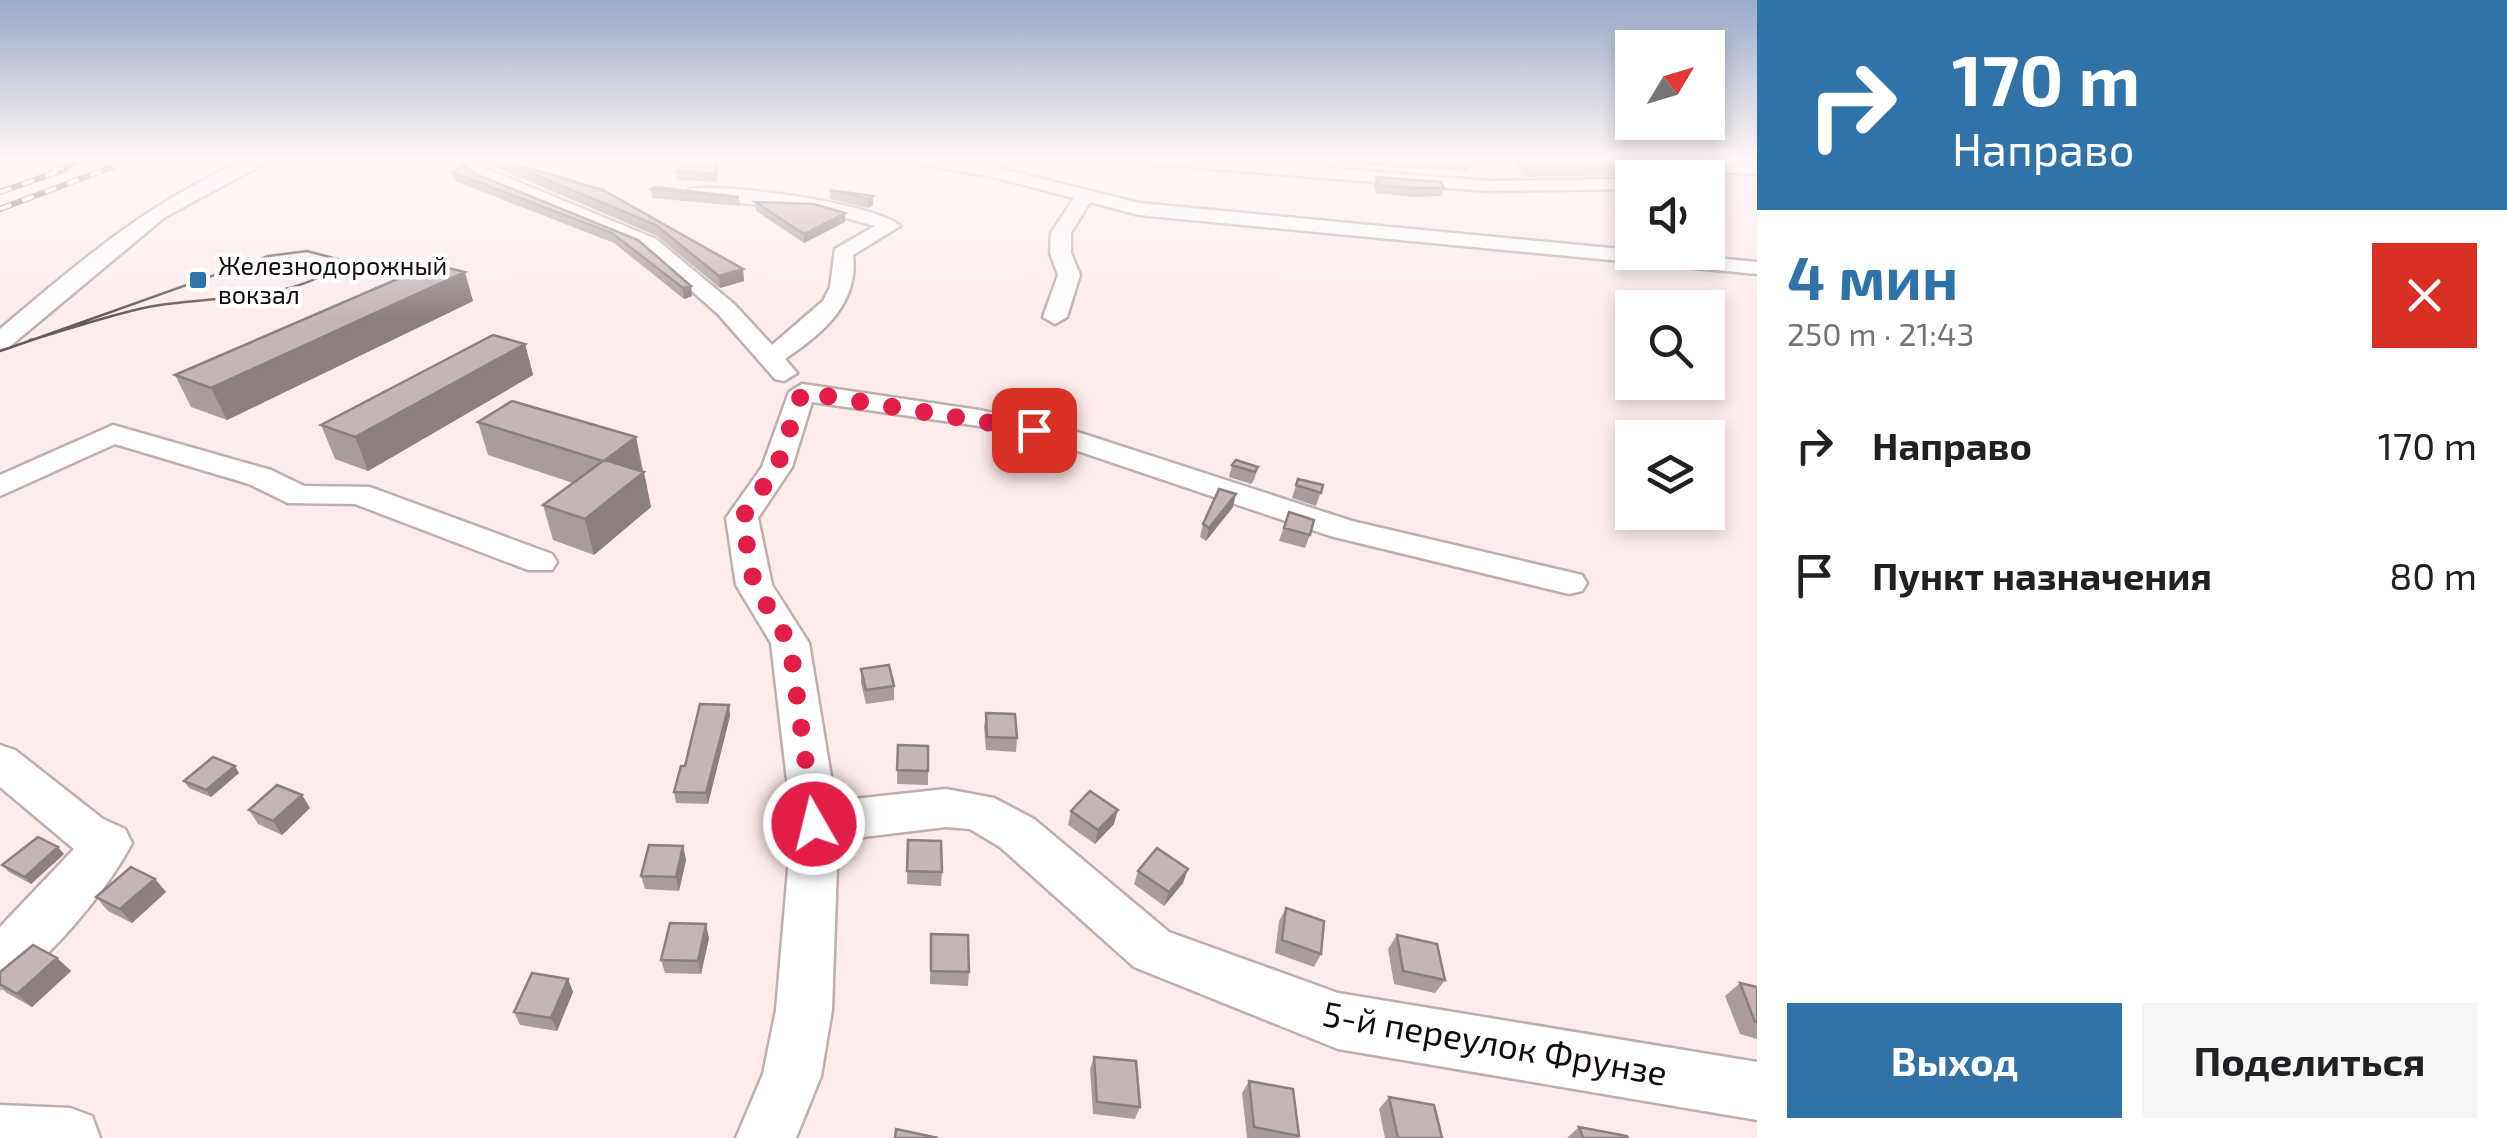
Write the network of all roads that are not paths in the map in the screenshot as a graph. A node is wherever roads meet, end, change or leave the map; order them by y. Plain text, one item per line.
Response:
1 (160, 211) edge
2 (572, 211) edge
3 (838, 211) edge
4 (1071, 211) edge
5 (1160, 211) edge
6 (1757, 268) edge
7 (1055, 317) dead end
8 (0, 342) edge
9 (769, 358) junction
10 (802, 392) junction
11 (0, 487) edge
12 (540, 562) dead end
13 (1569, 583) dead end
14 (0, 762) edge
15 (814, 824) junction
16 (0, 963) edge
17 (1757, 1091) edge
18 (0, 1135) edge
19 (70, 1138) edge
20 (766, 1138) edge

1 - 8 street
2 - 9 street
3 - 9 street
4 - 7 street
5 - 6 street
9 - 10 street
10 - 13 street
10 - 15 street
11 - 12 street
14 - 16 street
15 - 17 street, 5-й переулок Фрунзе
15 - 20 street
18 - 19 street

